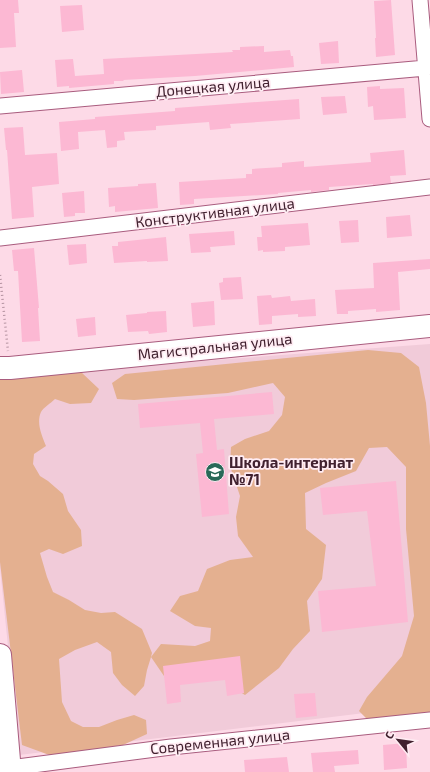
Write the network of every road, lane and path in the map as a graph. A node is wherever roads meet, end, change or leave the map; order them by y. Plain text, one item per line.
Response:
1 (420, 0) edge
2 (426, 68) junction
3 (0, 106) edge
4 (430, 119) edge
5 (430, 187) edge
6 (0, 238) edge
7 (0, 275) edge
8 (430, 326) edge
9 (5, 368) edge
10 (0, 655) edge
11 (430, 720) edge
12 (7, 769) edge

1 - 2 street
2 - 3 street, Донецкая улица
2 - 4 street
5 - 6 street, Конструктивная улица
7 - 9 path
8 - 9 main road, Магистральная улица
10 - 12 main road
11 - 12 street, Современная улица

